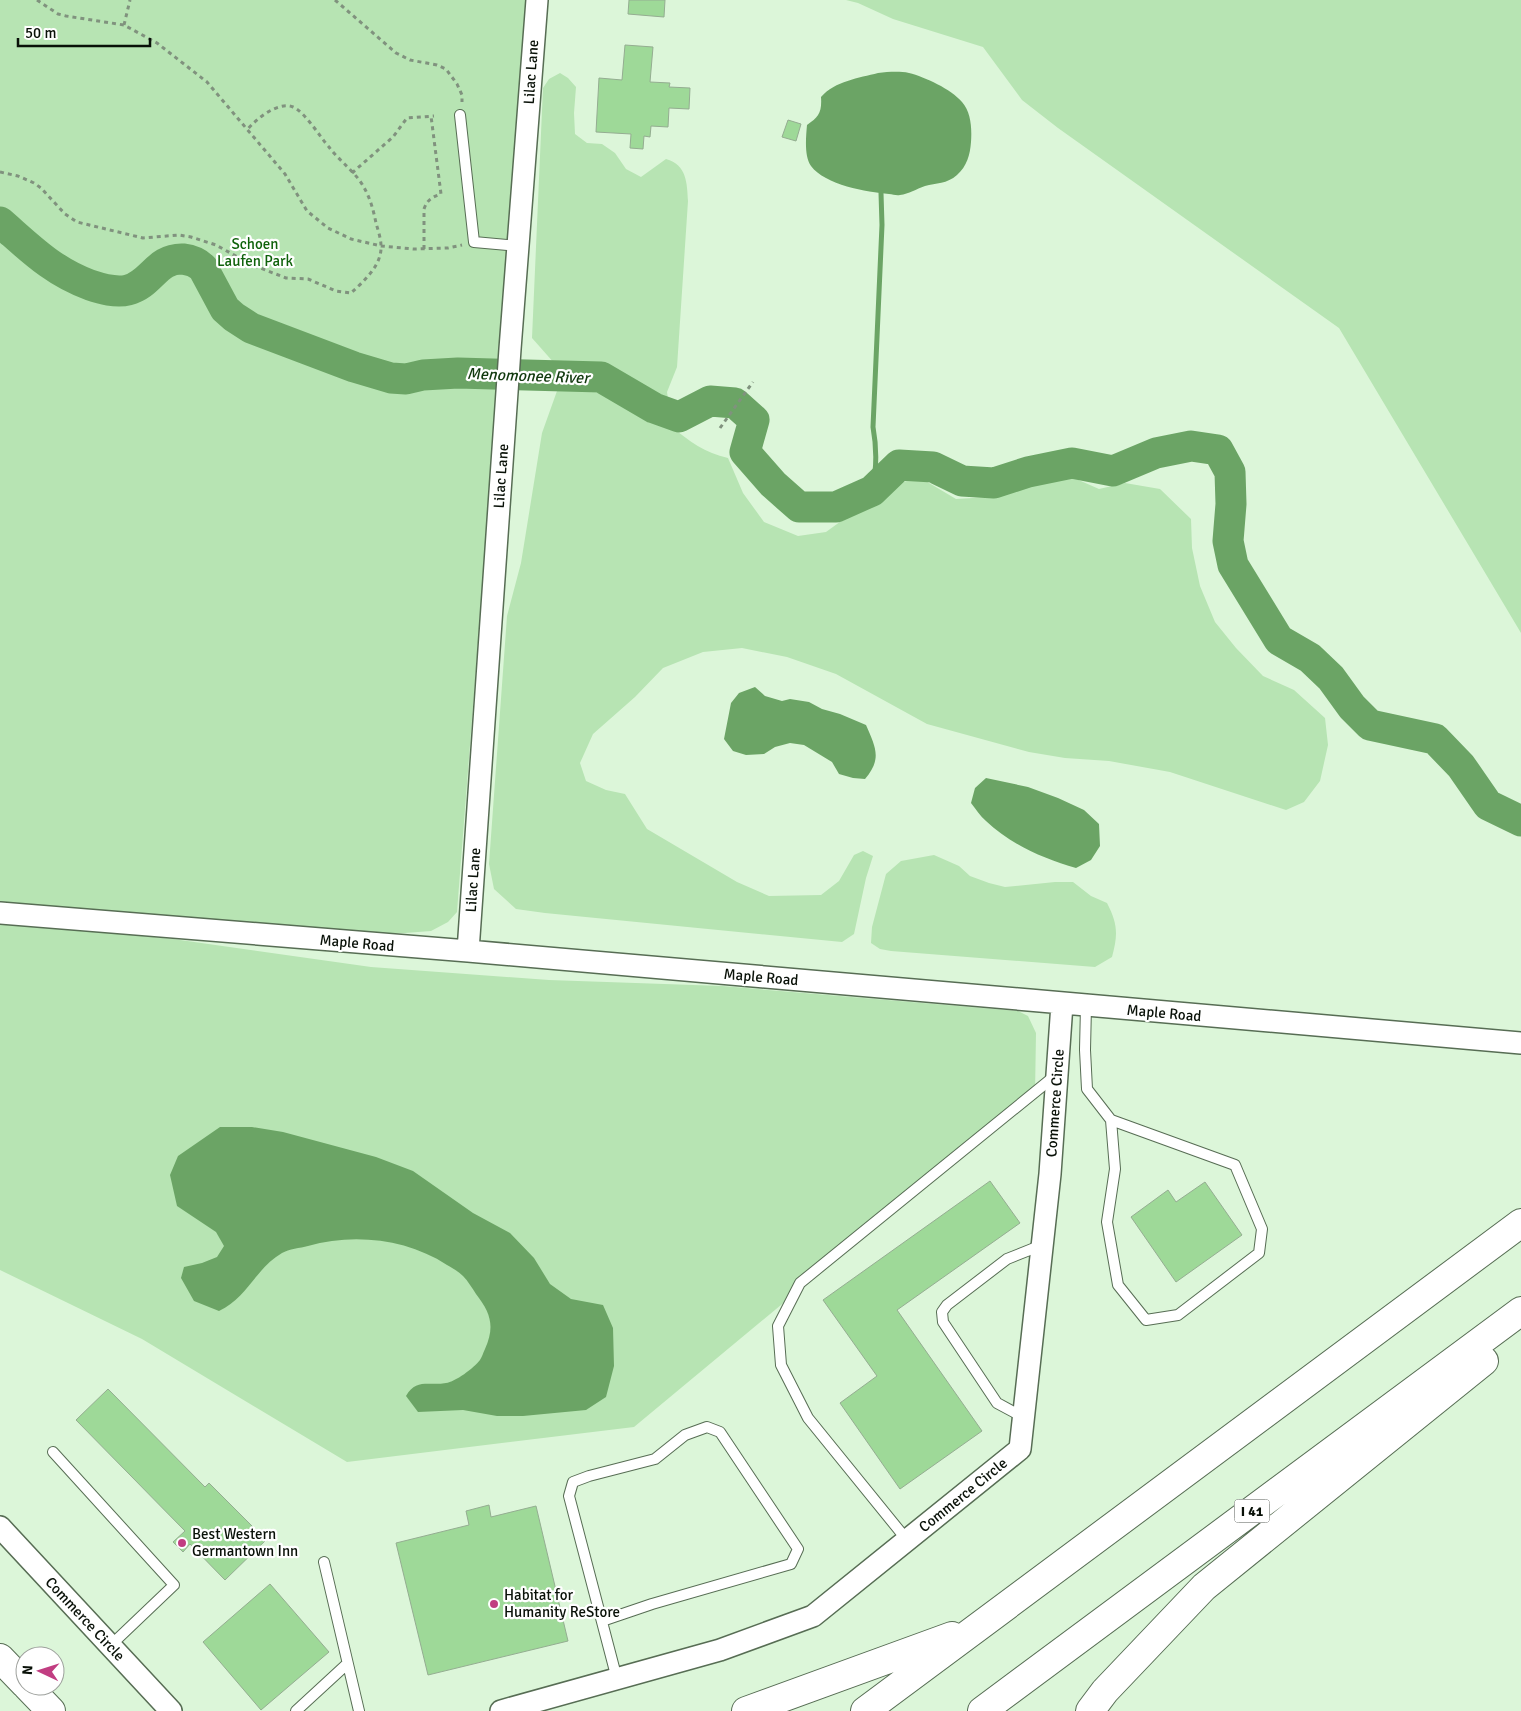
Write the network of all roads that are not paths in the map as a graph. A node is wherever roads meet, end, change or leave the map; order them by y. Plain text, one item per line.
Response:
1 (537, 0) edge
2 (460, 115) dead end
3 (518, 246) junction
4 (0, 913) edge
5 (468, 951) junction
6 (1062, 1004) junction
7 (1086, 1006) junction
8 (1521, 1043) edge
9 (1057, 1075) junction
10 (1111, 1120) junction
11 (1521, 1223) edge
12 (1042, 1244) junction
13 (1521, 1311) edge
14 (1521, 1331) edge
15 (1023, 1418) junction
16 (53, 1452) dead end
17 (0, 1527) edge
18 (907, 1540) junction
19 (324, 1562) dead end
20 (602, 1621) junction
21 (979, 1626) junction
22 (110, 1646) junction
23 (0, 1658) edge
24 (348, 1664) junction
25 (15, 1674) edge
26 (617, 1679) junction
27 (36, 1696) edge
28 (50, 1711) edge
29 (170, 1711) edge
30 (296, 1711) edge
31 (358, 1711) edge
32 (501, 1711) edge
33 (746, 1711) edge
34 (865, 1711) edge
35 (982, 1711) edge
36 (1090, 1711) edge

1 - 3 street, Lilac Lane
2 - 3 lane
3 - 5 street, Lilac Lane
4 - 5 street, Maple Road
5 - 6 street, Maple Road
6 - 7 street, Maple Road
6 - 9 street, Commerce Circle
7 - 8 street, Maple Road
7 - 10 lane
9 - 12 street, Commerce Circle
9 - 18 lane
10 - 10 lane
11 - 21 main road
12 - 15 street, Commerce Circle
12 - 15 lane
13 - 35 main road, I 41
14 - 36 main road
15 - 18 street, Commerce Circle
16 - 22 lane
17 - 22 street, Commerce Circle
18 - 26 street, Commerce Circle
19 - 24 lane
20 - 20 lane
20 - 26 lane
21 - 33 main road
21 - 34 main road
22 - 29 street, Commerce Circle
23 - 25 main road
24 - 30 lane
24 - 31 lane
26 - 32 street, Commerce Circle
27 - 28 main road

